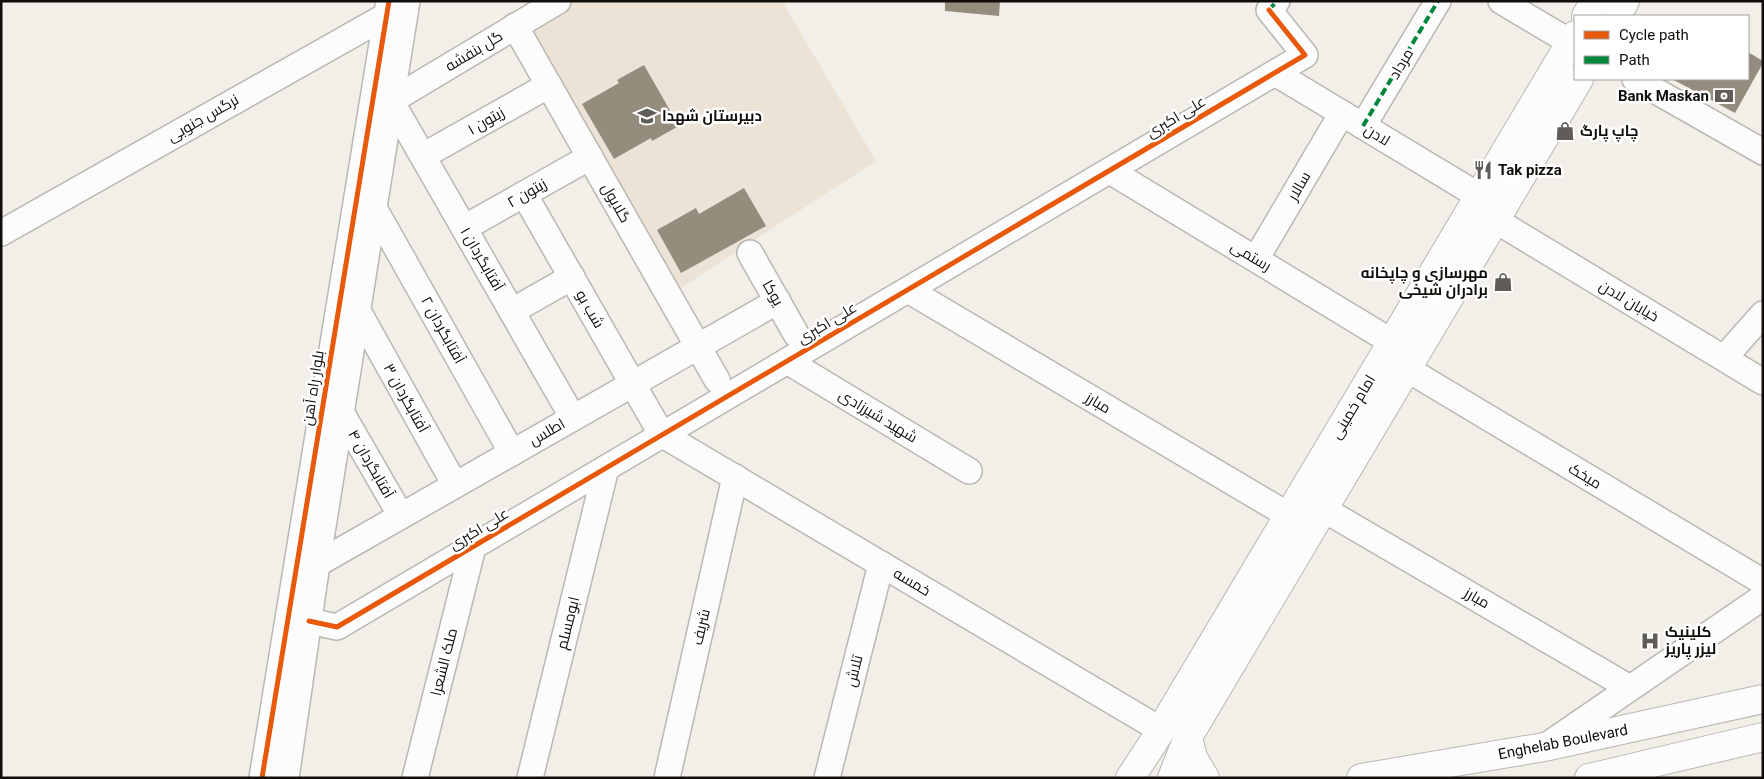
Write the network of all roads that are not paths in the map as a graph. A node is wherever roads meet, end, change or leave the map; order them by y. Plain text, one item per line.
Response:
1 (558, 1) edge
2 (1438, 1) edge
3 (1501, 1) edge
4 (1595, 1) edge
5 (1625, 1) edge
6 (400, 5) edge
7 (1273, 6) edge
8 (1587, 15) edge
9 (1617, 15) edge
10 (515, 26) junction
11 (1574, 41) edge
12 (1275, 73) junction
13 (1578, 80) edge
14 (1637, 80) edge
15 (549, 85) junction
16 (391, 101) junction
17 (1342, 113) junction
18 (1363, 126) junction
19 (1763, 152) edge
20 (423, 156) junction
21 (590, 157) junction
22 (1110, 171) junction
23 (524, 194) junction
24 (1479, 196) junction
25 (374, 208) junction
26 (1495, 220) junction
27 (464, 228) junction
28 (1, 233) edge
29 (750, 252) dead end
30 (1256, 260) junction
31 (572, 277) junction
32 (908, 290) junction
33 (778, 302) junction
34 (358, 311) junction
35 (512, 311) junction
36 (1763, 314) edge
37 (796, 334) dead end
38 (1392, 342) junction
39 (698, 347) junction
40 (1724, 358) junction
41 (787, 361) junction
42 (1407, 369) junction
43 (717, 380) dead end
44 (1763, 382) edge
45 (633, 384) junction
46 (342, 412) junction
47 (573, 418) junction
48 (659, 429) junction
49 (512, 453) junction
50 (606, 468) junction
51 (969, 471) dead end
52 (735, 476) junction
53 (455, 485) junction
54 (1323, 509) junction
55 (400, 516) junction
56 (1288, 516) junction
57 (473, 547) junction
58 (317, 564) junction
59 (881, 564) junction
60 (1763, 582) edge
61 (1763, 597) edge
62 (309, 621) junction
63 (1630, 688) junction
64 (1763, 699) edge
65 (1161, 730) junction
66 (1188, 737) junction
67 (1763, 737) edge
68 (1544, 747) junction
69 (1444, 771) edge
70 (1604, 776) edge
71 (262, 778) edge
72 (286, 778) edge
73 (415, 778) edge
74 (530, 778) edge
75 (667, 778) edge
76 (827, 778) edge
77 (1130, 778) edge
78 (1172, 778) edge
79 (1205, 778) edge
80 (1361, 778) edge

1 - 10 street, گل بنفشه
2 - 18 street, مرداد
3 - 11 street
4 - 8 main road
5 - 9 main road
6 - 16 street
6 - 28 street, نرگس جنوبی
6 - 71 street, بلوار راه آهن
7 - 12 street, علی اکبری
10 - 15 street, گلایول
10 - 16 street, گل بنفشه
11 - 24 main road, امام خمینی
12 - 17 street, لادن
12 - 22 street, علی اکبری
13 - 26 main road, امام خمینی
14 - 19 street
15 - 20 street, زیتون ۱
15 - 21 street, گلایول
16 - 20 street, آفتابگردان ۱
16 - 25 street
17 - 18 street, لادن
17 - 30 street, سالار
18 - 24 street, لادن
20 - 27 street, آفتابگردان ۱
21 - 23 street, زیتون ۲
21 - 39 street, گلایول
22 - 30 street, رستمی
22 - 32 street, علی اکبری
23 - 27 street, زیتون ۲
23 - 31 street, شب بو
24 - 38 main road, امام خمینی
25 - 34 street
25 - 49 street, آفتابگردان ۲
26 - 40 street, خیابان لادن
26 - 42 main road, امام خمینی
27 - 35 street, آفتابگردان ۱
29 - 33 street, یوکا
30 - 38 street, رستمی
31 - 35 street
31 - 45 street, شب بو
32 - 41 street, علی اکبری
32 - 56 street, مبارز
33 - 37 street, یوکا
33 - 39 street, اطلس
34 - 46 street
34 - 53 street, آفتابگردان ۳
35 - 47 street, آفتابگردان ۱
36 - 40 street
38 - 56 main road, امام خمینی
39 - 43 street, گلایول
39 - 45 street, اطلس
40 - 44 street, خیابان لادن
41 - 48 street, علی اکبری
41 - 51 street, شهید شیرزادی
42 - 54 main road, امام خمینی
42 - 60 street, میخک
45 - 47 street, اطلس
45 - 48 street, شب بو
46 - 55 street, آفتابگردان ۴
46 - 58 street
47 - 49 street, اطلس
48 - 50 street, علی اکبری
48 - 52 street, خمسه
49 - 53 street, اطلس
50 - 57 street, علی اکبری
50 - 74 street, ابومسلم
52 - 59 street, خمسه
52 - 75 street, شریف
53 - 55 street, اطلس
54 - 63 street, مبارز
54 - 66 main road, امام خمینی
55 - 58 street, اطلس
56 - 65 main road, امام خمینی
57 - 62 street, علی اکبری
57 - 73 street, ملک الشعرا
58 - 62 street
59 - 65 street, خمسه
59 - 76 street, تلاش
61 - 63 street
62 - 72 street
63 - 68 street
64 - 68 main road, Enghelab Boulevard
65 - 77 main road, امام خمینی
66 - 78 main road, امام خمینی
66 - 79 main road
67 - 70 main road
68 - 69 main road, Enghelab Boulevard
69 - 80 main road, Enghelab Boulevard

